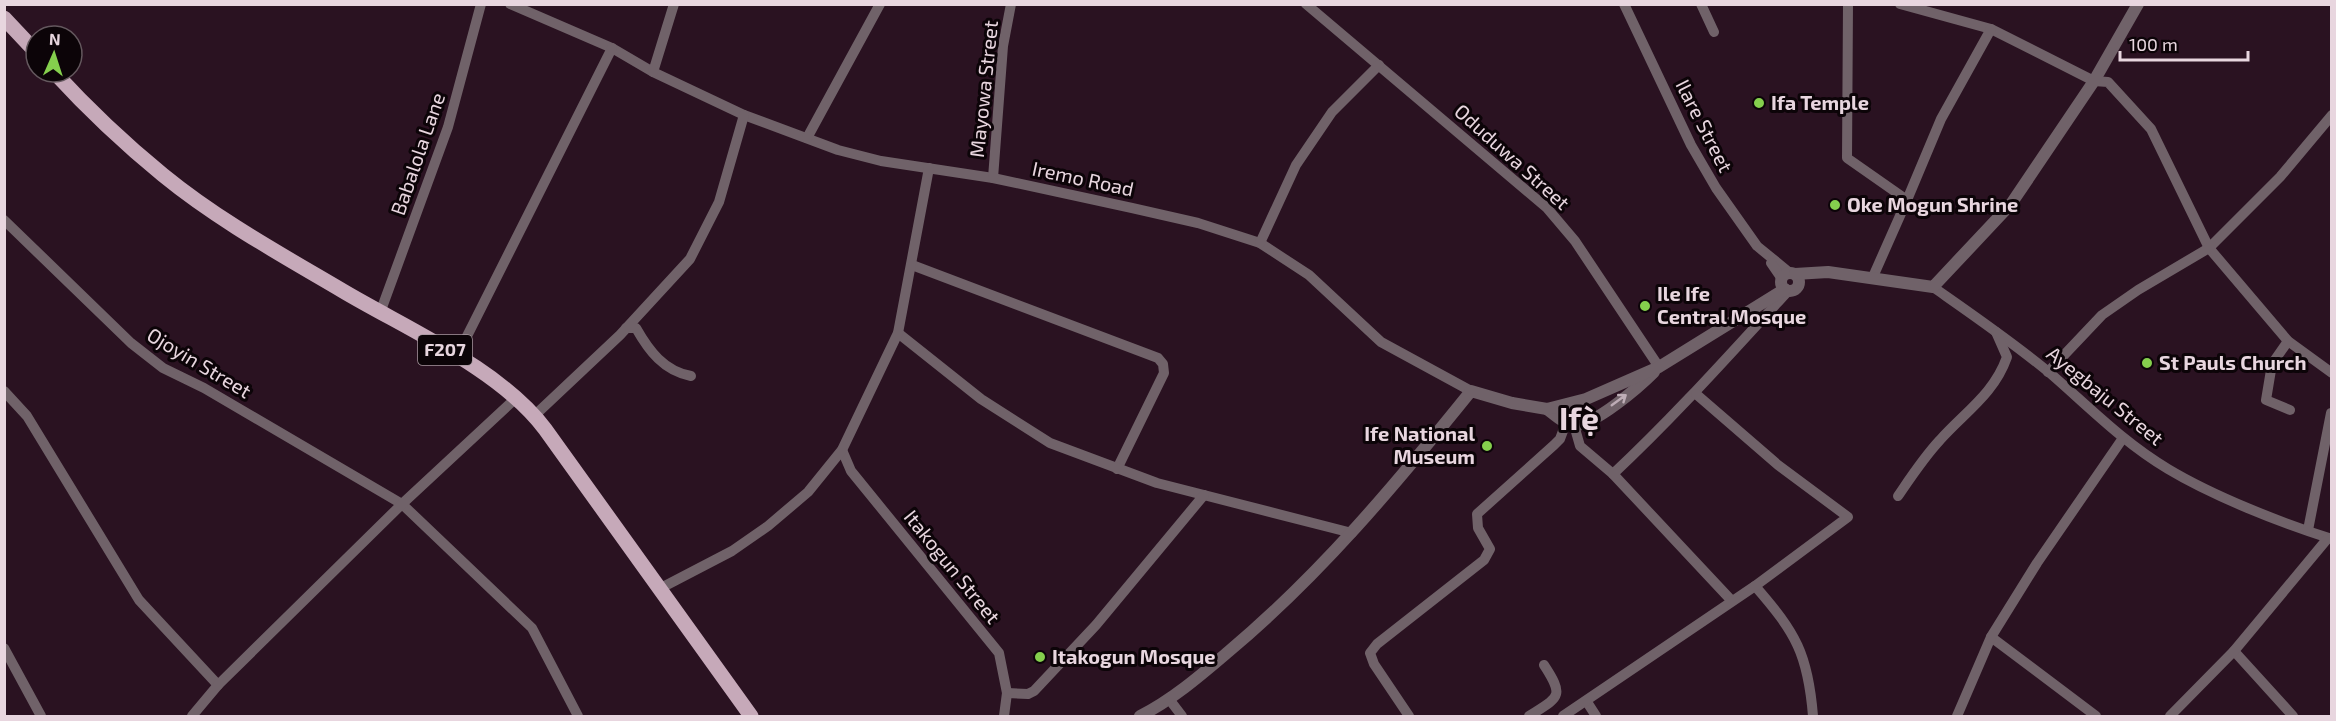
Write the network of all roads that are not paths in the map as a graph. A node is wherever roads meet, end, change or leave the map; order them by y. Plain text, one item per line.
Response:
1 (481, 4) edge
2 (510, 4) edge
3 (674, 4) edge
4 (880, 4) edge
5 (1011, 4) edge
6 (1306, 4) edge
7 (1624, 4) edge
8 (1701, 4) edge
9 (1848, 4) edge
10 (1900, 4) edge
11 (2138, 4) edge
12 (4, 18) edge
13 (1991, 29) junction
14 (1714, 32) dead end
15 (24, 39) edge
16 (612, 48) junction
17 (1379, 65) junction
18 (653, 72) junction
19 (2094, 81) junction
20 (65, 84) edge
21 (744, 115) junction
22 (2331, 115) edge
23 (807, 138) junction
24 (929, 168) junction
25 (993, 178) junction
26 (1907, 200) junction
27 (4, 220) edge
28 (1260, 243) junction
29 (2209, 248) junction
30 (912, 265) junction
31 (1872, 279) junction
32 (1789, 282) junction
33 (1933, 287) junction
34 (380, 313) junction
35 (626, 328) junction
36 (1996, 332) junction
37 (898, 333) junction
38 (2288, 342) junction
39 (457, 356) junction
40 (1659, 367) junction
41 (2048, 372) junction
42 (2331, 373) edge
43 (691, 376) dead end
44 (4, 391) edge
45 (1471, 391) junction
46 (1696, 394) junction
47 (516, 398) junction
48 (1586, 399) junction
49 (1547, 409) junction
50 (2290, 410) dead end
51 (2331, 412) edge
52 (534, 416) junction
53 (1596, 417) junction
54 (1570, 424) junction
55 (2123, 438) junction
56 (842, 450) junction
57 (1118, 469) junction
58 (1613, 474) junction
59 (1204, 495) junction
60 (1898, 496) dead end
61 (402, 504) junction
62 (2308, 530) junction
63 (1352, 533) junction
64 (2330, 539) edge
65 (1755, 586) junction
66 (659, 589) junction
67 (1731, 600) junction
68 (1991, 637) junction
69 (4, 648) edge
70 (2234, 651) junction
71 (1544, 665) dead end
72 (218, 685) junction
73 (1007, 693) junction
74 (1169, 699) junction
75 (1587, 702) junction
76 (41, 717) edge
77 (192, 717) edge
78 (578, 717) edge
79 (751, 717) edge
80 (1004, 717) edge
81 (1140, 717) edge
82 (1182, 717) edge
83 (1408, 717) edge
84 (1529, 717) edge
85 (1563, 717) edge
86 (1596, 717) edge
87 (1813, 717) edge
88 (1957, 717) edge
89 (2096, 717) edge
90 (2170, 717) edge
91 (2293, 717) edge

1 - 34 street, Babalola Lane
2 - 16 street, Iremo Road
3 - 18 street
4 - 23 street
5 - 25 street, Mayowa Street
6 - 17 street, Oduduwa Street
7 - 32 street, Ilare Street
8 - 14 street
9 - 26 street
10 - 13 street
11 - 19 street
12 - 15 main road
13 - 19 street
13 - 26 street
16 - 18 street, Iremo Road
16 - 39 street
17 - 28 street
17 - 40 street, Oduduwa Street
18 - 21 street, Iremo Road
19 - 29 street
19 - 33 street
20 - 34 main road, F207
21 - 23 street, Iremo Road
21 - 35 street
22 - 29 street
23 - 24 street, Iremo Road
24 - 25 street, Iremo Road
24 - 30 street
25 - 28 street, Iremo Road
26 - 31 street
27 - 61 street, Ojoyin Street
28 - 45 street, Iremo Road
29 - 38 street
29 - 41 street
30 - 37 street
30 - 57 street
31 - 32 street
31 - 33 street
32 - 40 street
32 - 46 street
33 - 36 street, Ayegbaju Street
34 - 39 main road, F207
35 - 43 street
35 - 52 street
36 - 41 street, Ayegbaju Street
36 - 60 street
37 - 56 street
37 - 57 street
38 - 42 street
38 - 50 street
39 - 47 main road, F207
40 - 48 street
53 -> 40 street
41 - 55 street, Ayegbaju Street
44 - 72 street
45 - 49 street
45 - 63 street
46 - 58 street
46 - 65 street
47 - 52 main road, F207
47 - 61 street
48 - 49 street
48 - 53 street
49 - 54 street
51 - 62 street
52 - 66 main road, F207
53 - 54 street
54 - 58 street
54 - 83 street
55 - 62 street, Ayegbaju Street
55 - 68 street
56 - 66 street
56 - 73 street, Itakogun Street
57 - 59 street
58 - 67 street
59 - 63 street
59 - 73 street
61 - 72 street
61 - 78 street, Ojoyin Street
62 - 64 street, Ayegbaju Street
63 - 74 street
64 - 70 street
65 - 67 street
65 - 87 street
66 - 79 main road, F207
67 - 75 street
68 - 88 street
68 - 89 street
69 - 76 street
70 - 90 street
70 - 91 street
71 - 84 street
72 - 77 street
73 - 80 street, Itakogun Street
74 - 81 street
74 - 82 street
75 - 85 street
75 - 86 street

